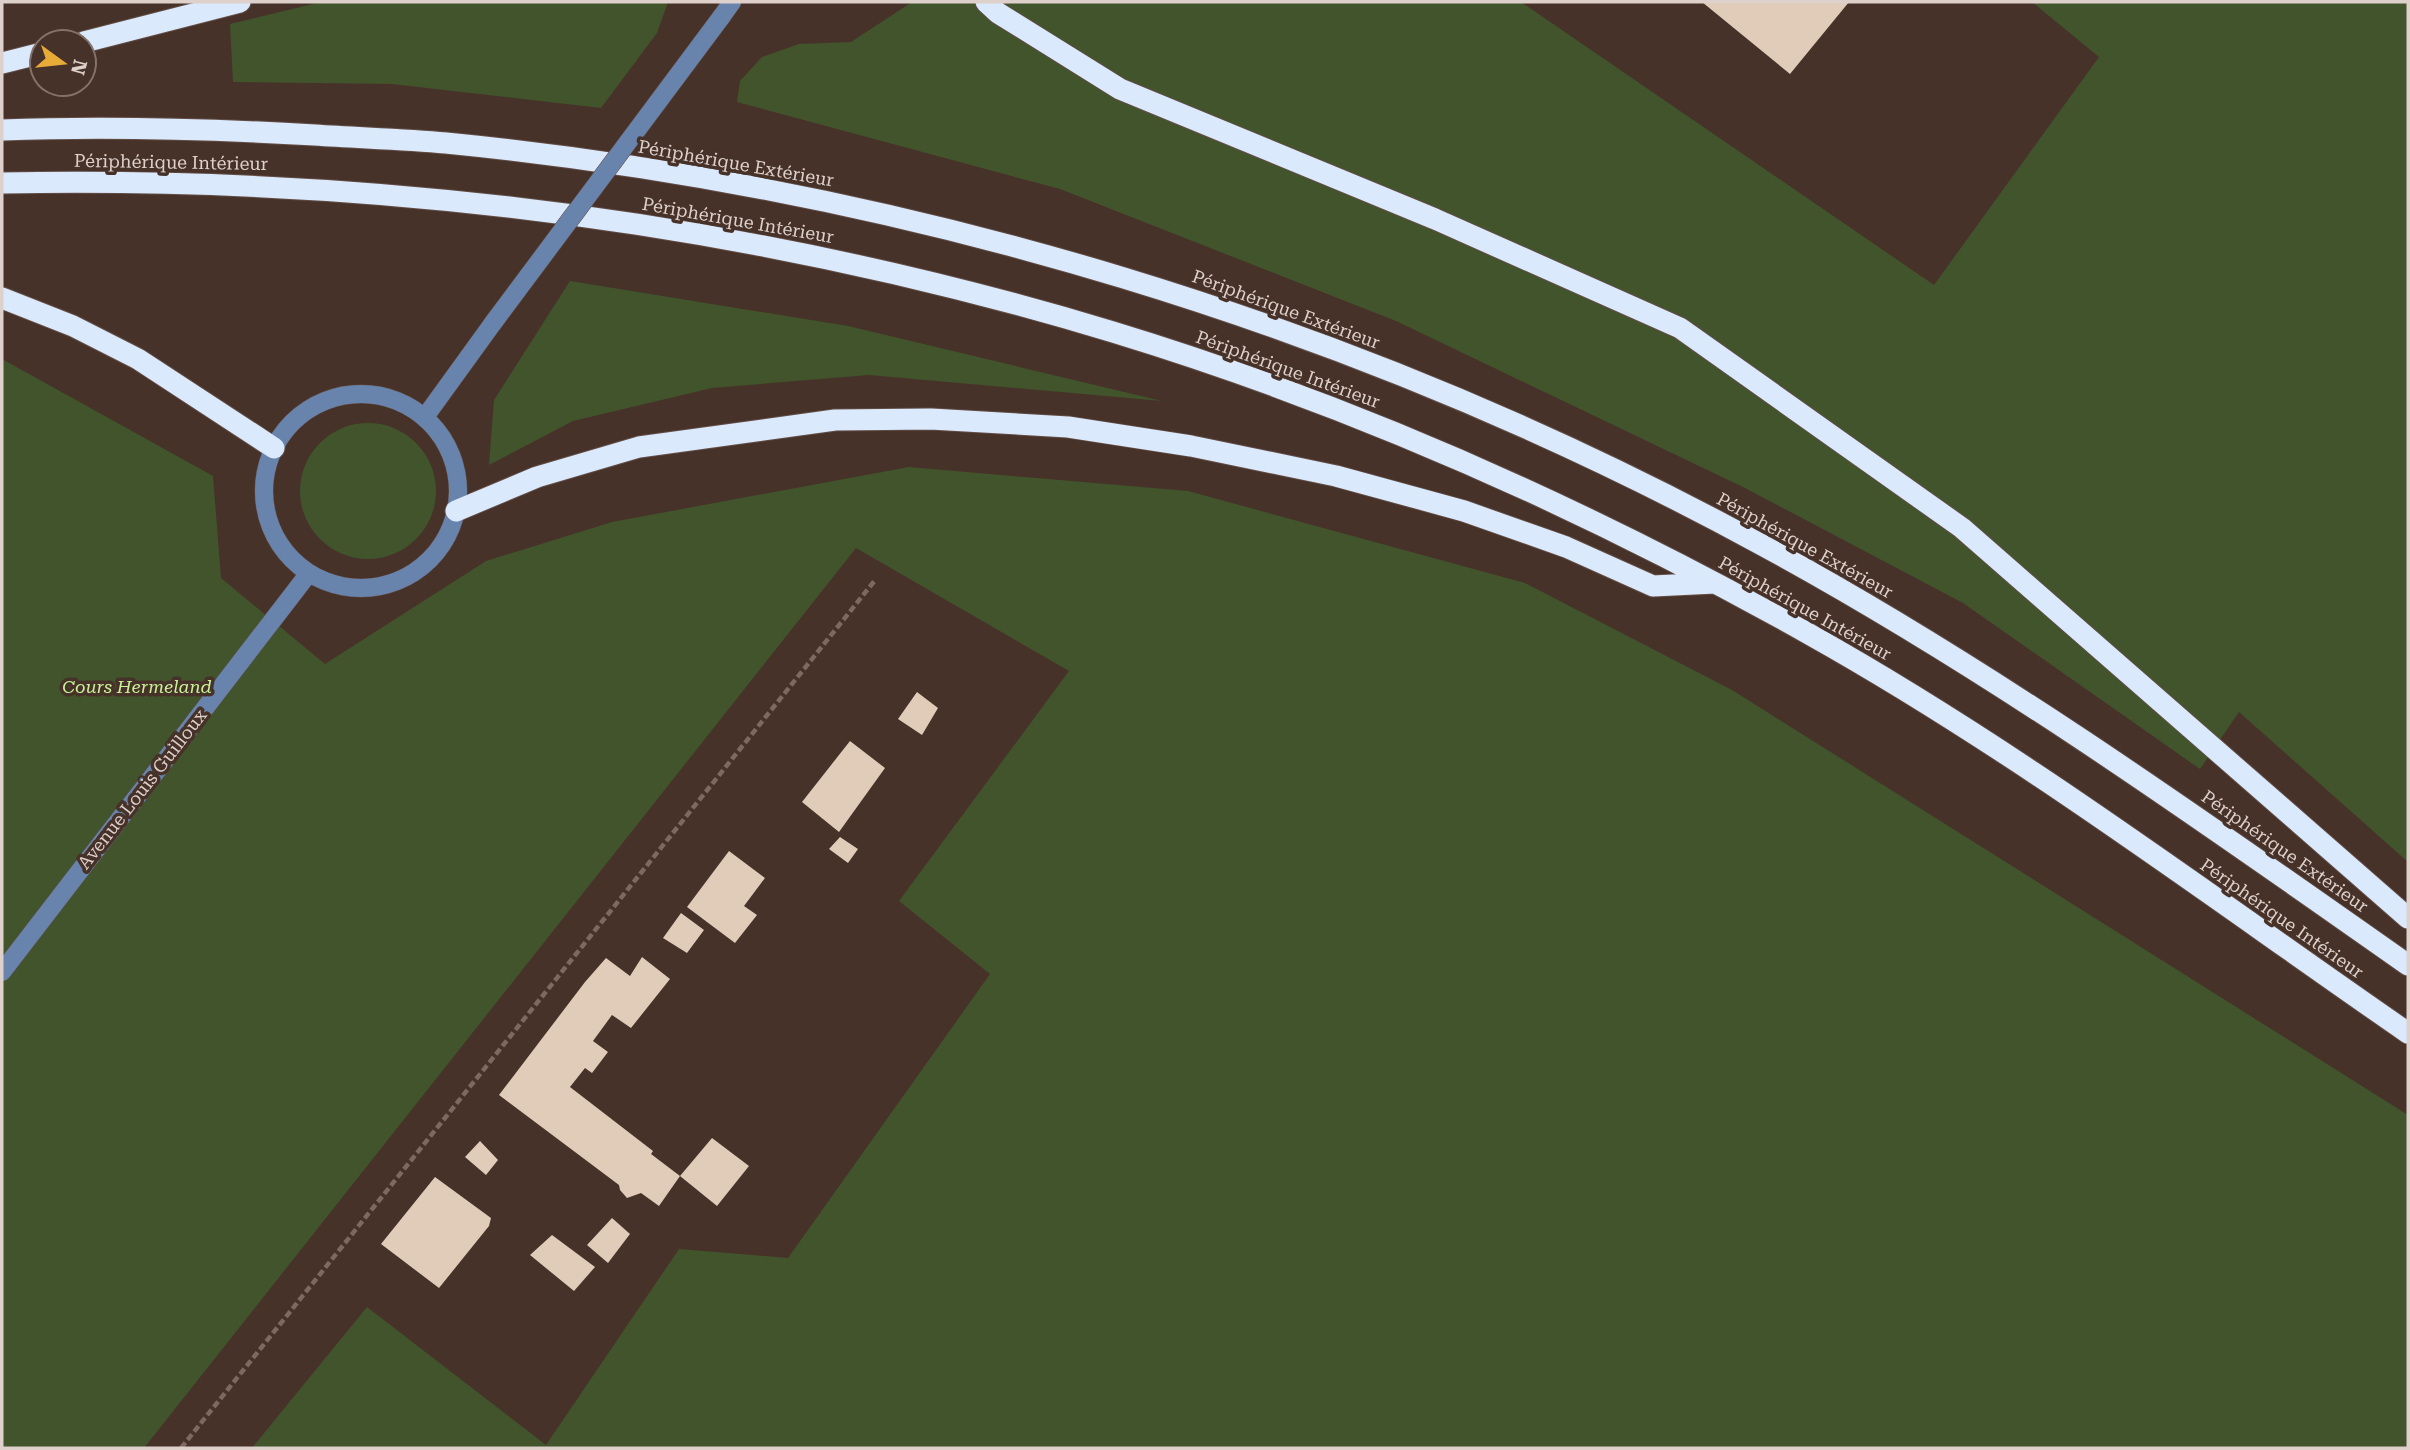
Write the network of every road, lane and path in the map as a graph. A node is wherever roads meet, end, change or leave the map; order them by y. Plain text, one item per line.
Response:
1 (240, 2) edge
2 (986, 2) edge
3 (727, 9) edge
4 (98, 39) edge
5 (28, 56) edge
6 (2, 63) edge
7 (2, 130) edge
8 (2, 183) edge
9 (2, 298) edge
10 (425, 417) junction
11 (274, 448) junction
12 (456, 511) junction
13 (309, 573) junction
14 (876, 579) dead end
15 (1716, 583) junction
16 (2408, 918) edge
17 (2408, 965) edge
18 (2, 972) edge
19 (2408, 1033) edge
20 (181, 1448) edge

1 - 4 highway
2 - 16 highway
3 - 10 street, bridge
5 - 6 highway
7 - 17 highway, Périphérique Extérieur
8 - 15 highway, Périphérique Intérieur
9 - 11 highway
10 - 11 street
10 - 12 street
11 - 13 street
12 - 13 street
12 - 15 highway
13 - 18 street, Avenue Louis Guilloux
14 - 20 path
15 - 19 highway, Périphérique Intérieur

